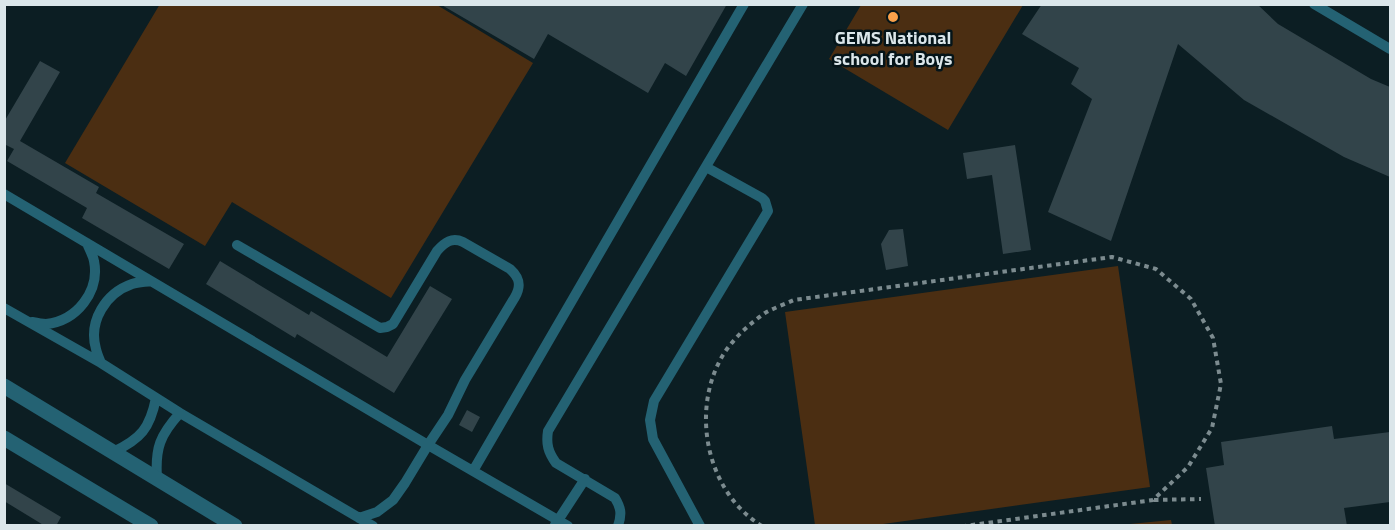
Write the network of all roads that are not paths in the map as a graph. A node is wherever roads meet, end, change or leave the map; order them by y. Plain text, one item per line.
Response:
1 (744, 4) edge
2 (803, 4) edge
3 (1314, 4) edge
4 (1390, 49) edge
5 (706, 167) junction
6 (4, 194) edge
7 (87, 243) junction
8 (237, 245) dead end
9 (152, 281) junction
10 (4, 308) edge
11 (26, 321) junction
12 (101, 363) junction
13 (4, 387) edge
14 (156, 398) junction
15 (180, 413) junction
16 (4, 438) edge
17 (428, 445) junction
18 (113, 452) junction
19 (473, 471) junction
20 (157, 478) junction
21 (585, 479) junction
22 (358, 518) junction
23 (561, 524) edge
24 (151, 525) edge
25 (235, 525) edge
26 (372, 525) edge
27 (618, 525) edge
28 (700, 525) edge

1 - 19 lane
2 - 5 lane
3 - 4 lane
5 - 21 lane
5 - 28 lane
6 - 7 lane
7 - 9 lane
7 - 11 lane
8 - 17 lane
9 - 12 lane
9 - 17 lane
10 - 11 lane
11 - 12 lane
12 - 14 lane
13 - 18 street
14 - 15 lane
14 - 18 lane
15 - 20 lane
15 - 22 lane
16 - 24 street
17 - 19 lane
17 - 22 lane
18 - 20 street
19 - 23 lane
20 - 25 street
21 - 23 lane
21 - 27 lane
22 - 26 lane

